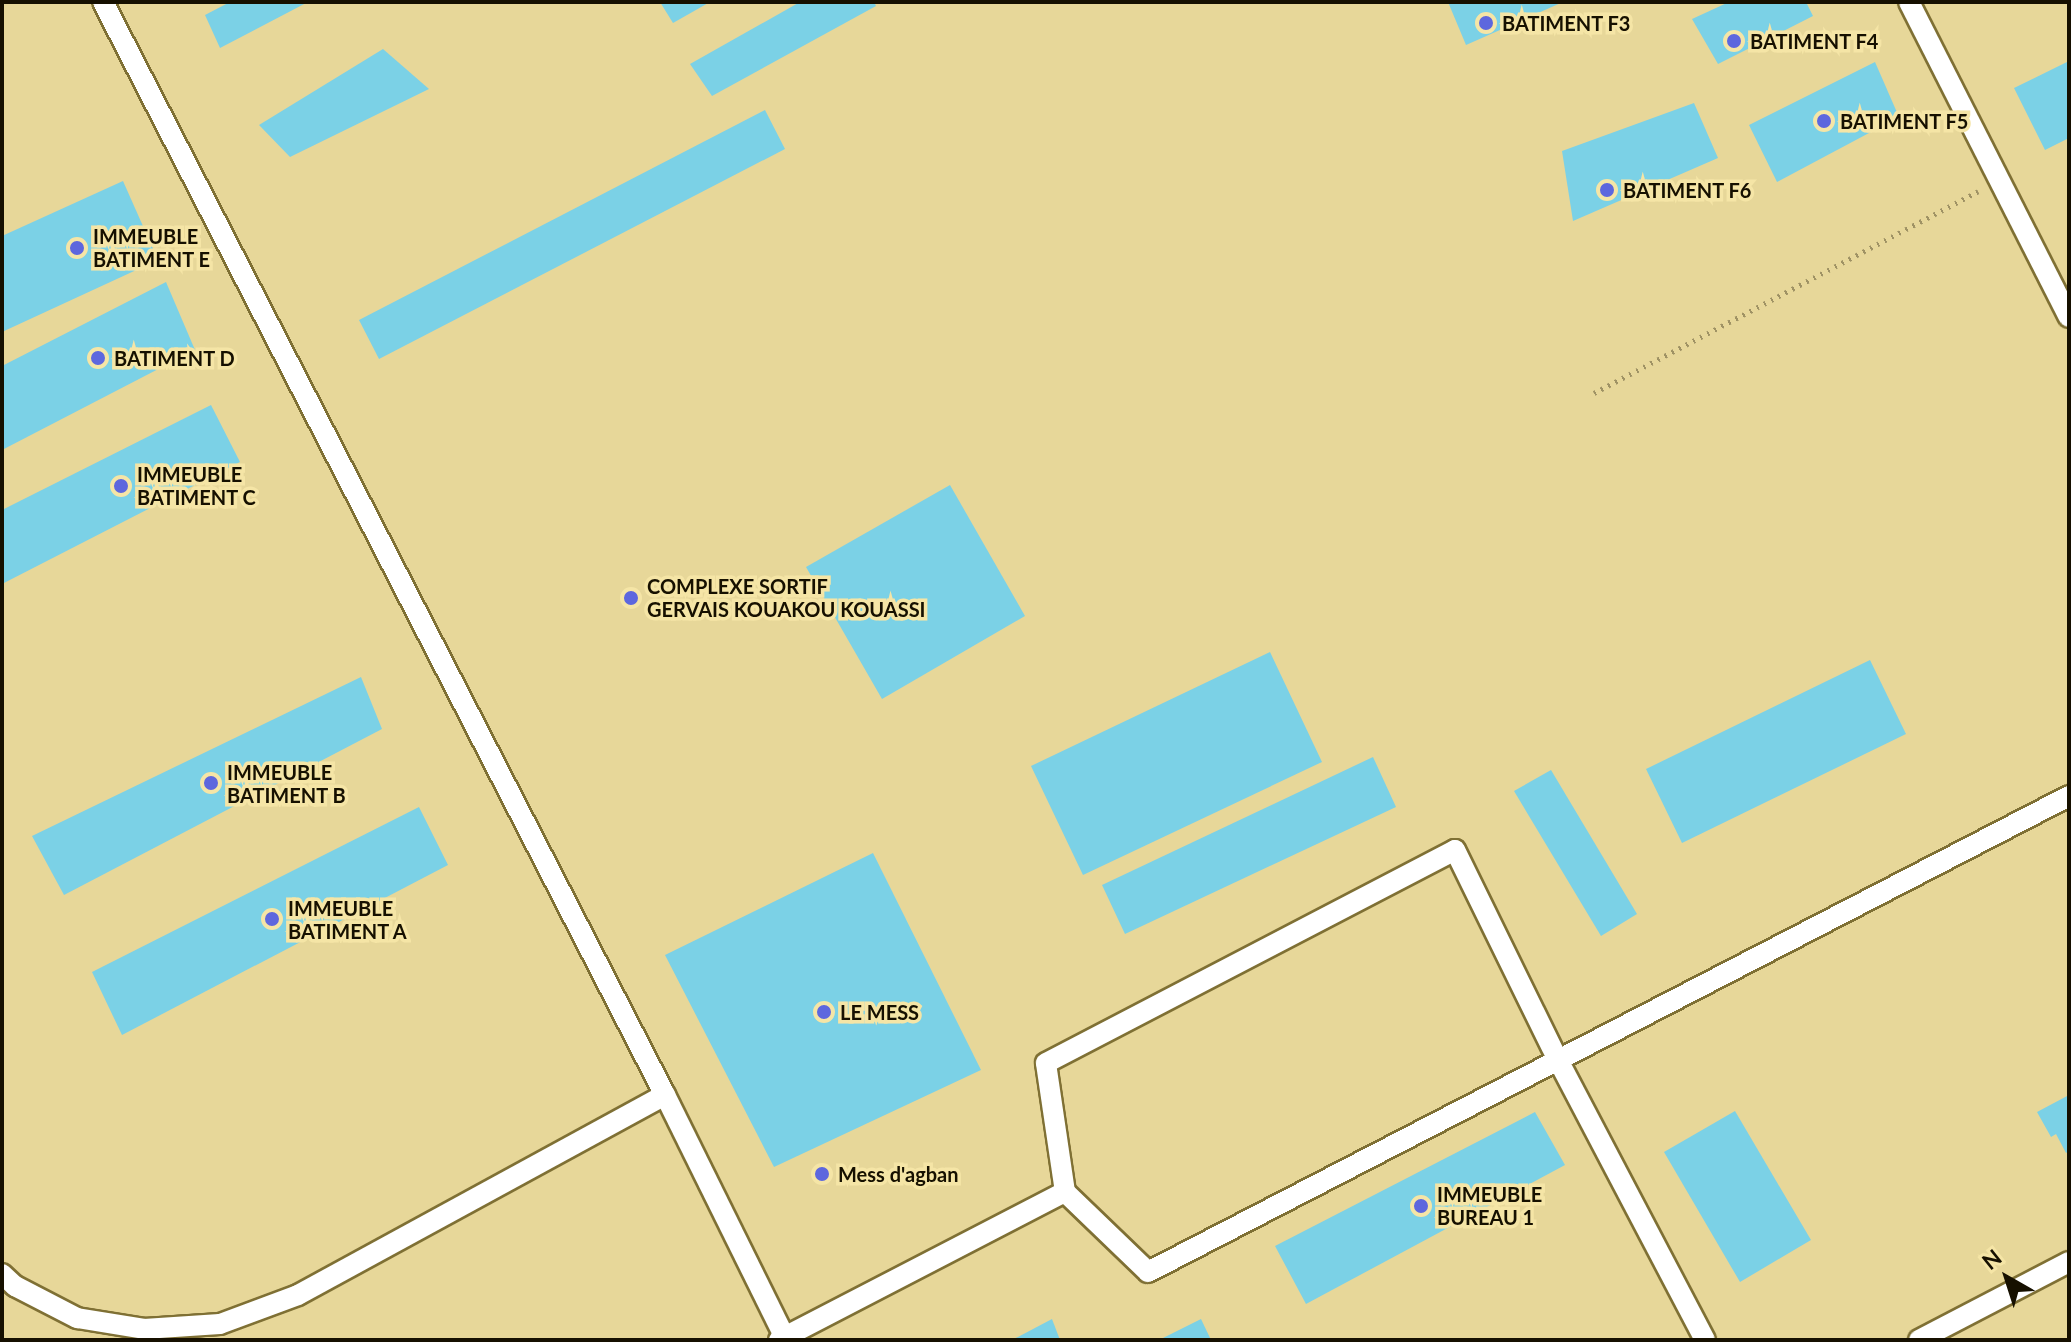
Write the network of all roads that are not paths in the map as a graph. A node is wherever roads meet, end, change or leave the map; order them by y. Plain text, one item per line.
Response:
1 (103, 2) edge
2 (1909, 2) edge
3 (2069, 317) edge
4 (2069, 796) edge
5 (1558, 1060) junction
6 (665, 1095) junction
7 (1065, 1192) junction
8 (2069, 1262) edge
9 (2, 1274) edge
10 (783, 1339) edge
11 (1705, 1340) edge
12 (1919, 1340) edge

1 - 6 lane
2 - 3 lane
4 - 5 lane
5 - 7 lane
5 - 7 lane
5 - 11 lane
6 - 9 lane
6 - 10 lane
7 - 10 lane
8 - 12 lane

